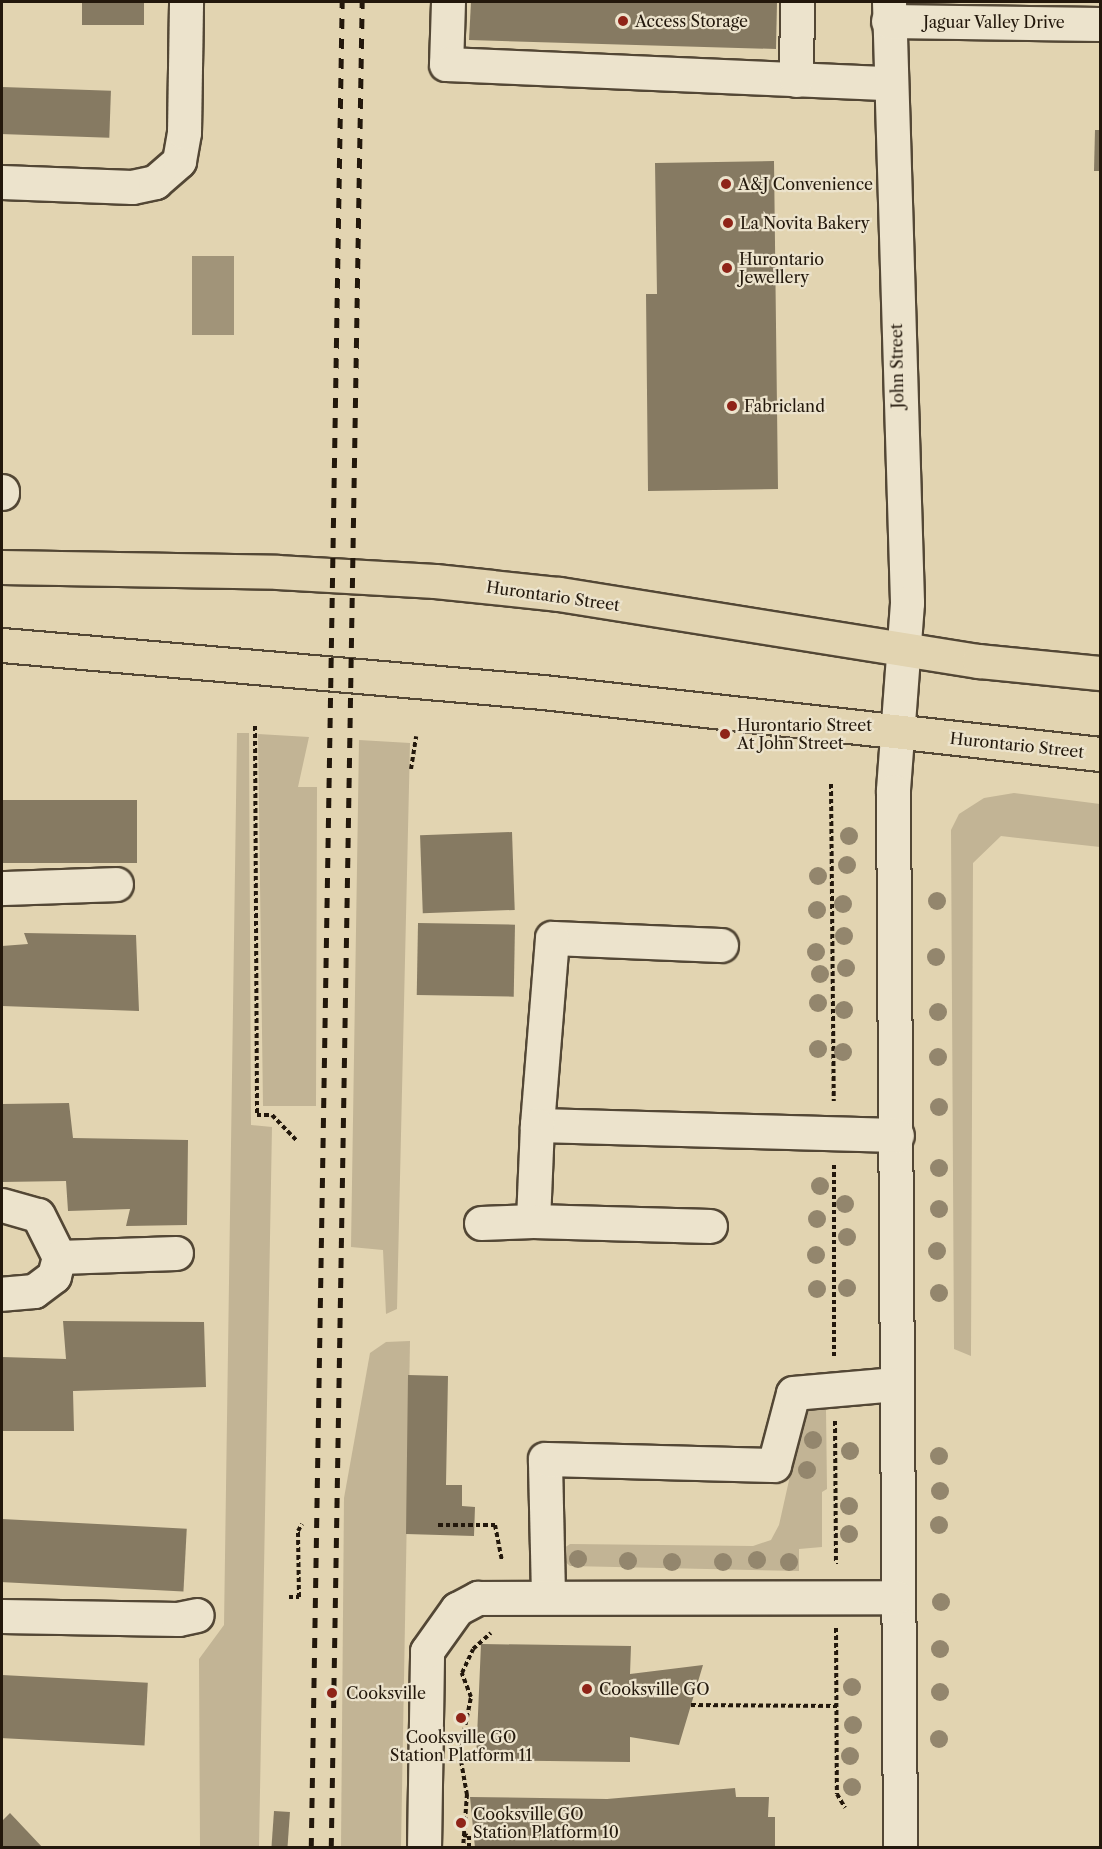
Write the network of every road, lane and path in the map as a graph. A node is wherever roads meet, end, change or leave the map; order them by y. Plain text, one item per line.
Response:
1 (186, 2) edge
2 (448, 2) edge
3 (797, 2) edge
4 (889, 11) edge
5 (1101, 24) edge
6 (796, 80) junction
7 (890, 83) junction
8 (2, 182) edge
9 (2, 567) edge
10 (2, 645) edge
11 (903, 650) junction
12 (1101, 673) edge
13 (255, 726) dead end
14 (897, 730) junction
15 (416, 736) dead end
16 (1101, 754) edge
17 (411, 769) dead end
18 (831, 784) dead end
19 (116, 884) dead end
20 (2, 888) edge
21 (721, 945) dead end
22 (834, 1095) dead end
23 (537, 1125) junction
24 (897, 1135) junction
25 (298, 1142) dead end
26 (834, 1164) dead end
27 (2, 1205) edge
28 (533, 1221) junction
29 (481, 1223) dead end
30 (710, 1226) dead end
31 (176, 1253) dead end
32 (59, 1257) junction
33 (2, 1294) edge
34 (834, 1360) dead end
35 (896, 1384) junction
36 (835, 1416) dead end
37 (302, 1524) dead end
38 (438, 1525) dead end
39 (502, 1561) dead end
40 (836, 1562) dead end
41 (548, 1595) junction
42 (289, 1597) dead end
43 (897, 1597) junction
44 (197, 1615) dead end
45 (2, 1616) edge
46 (502, 1628) dead end
47 (836, 1630) dead end
48 (691, 1705) dead end
49 (837, 1706) junction
50 (845, 1808) dead end
51 (463, 1835) junction
52 (424, 1848) edge
53 (463, 1848) edge
54 (469, 1848) edge
55 (900, 1848) edge

1 - 8 street
2 - 6 street
3 - 6 street
4 - 5 street, Jaguar Valley Drive
4 - 7 street, John Street
6 - 7 street
7 - 11 street, John Street
9 - 11 main road, Hurontario Street
10 - 14 main road, Hurontario Street
11 - 12 main road, Hurontario Street
11 - 14 street, John Street
13 - 25 path
14 - 16 main road, Hurontario Street
14 - 24 street, John Street
15 - 17 path
18 - 22 path
19 - 20 street
21 - 23 street
23 - 24 street
23 - 28 street
24 - 35 street, John Street
26 - 34 path
27 - 32 street
28 - 29 street
28 - 30 street
31 - 32 street
32 - 33 street
35 - 41 street
35 - 43 street, John Street
36 - 40 path
37 - 42 path
38 - 39 path
41 - 43 street
41 - 52 street
43 - 55 street, John Street
44 - 45 street
46 - 51 path
47 - 49 path
48 - 49 path
49 - 50 path
51 - 53 path
51 - 54 path

